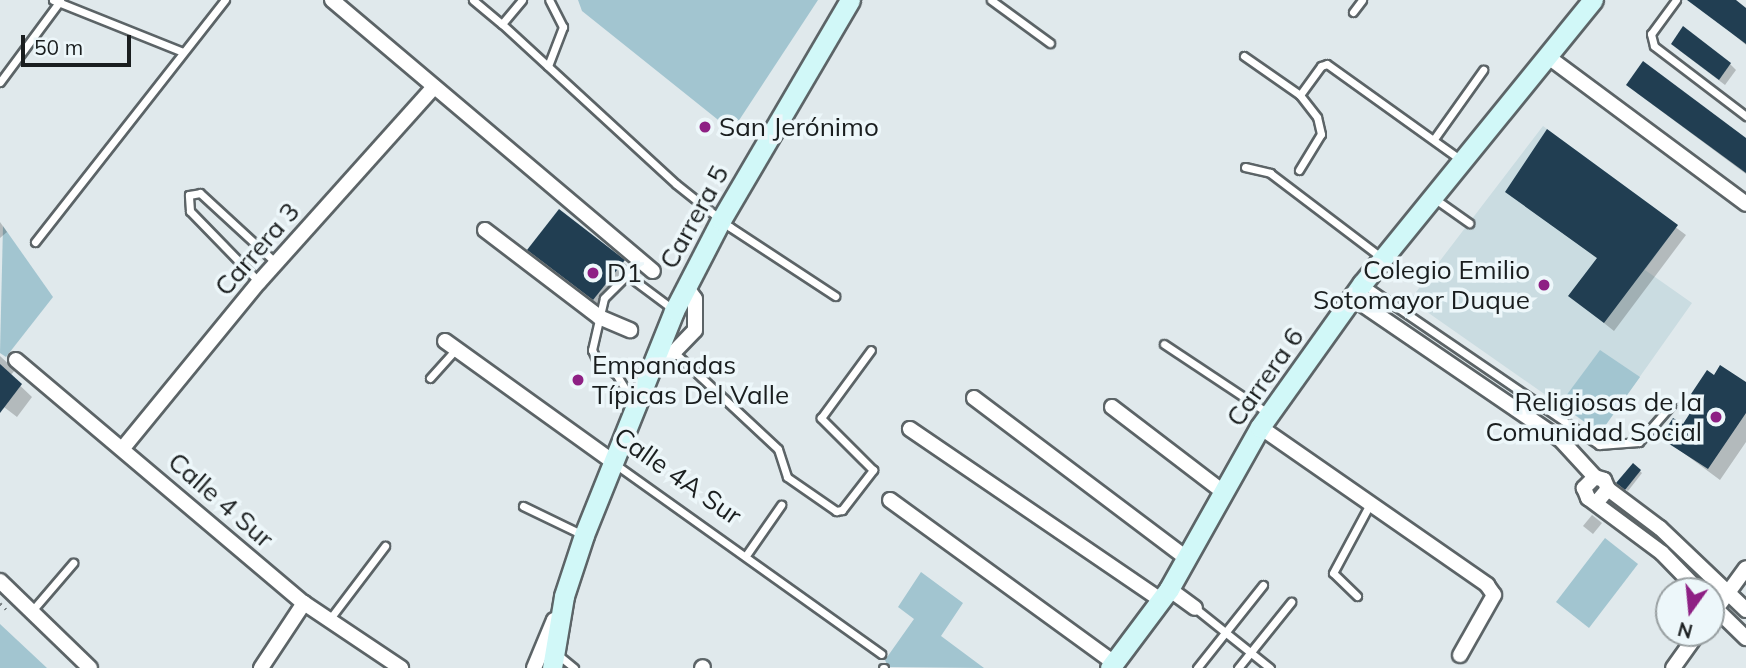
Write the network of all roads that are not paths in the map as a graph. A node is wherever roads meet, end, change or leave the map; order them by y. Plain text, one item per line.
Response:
1 (225, 0) edge
2 (332, 0) edge
3 (473, 0) edge
4 (523, 0) edge
5 (549, 0) edge
6 (850, 0) edge
7 (991, 0) edge
8 (1362, 0) edge
9 (1593, 0) edge
10 (1676, 0) edge
11 (57, 1) edge
12 (1353, 12) dead end
13 (502, 24) junction
14 (1050, 43) dead end
15 (183, 52) junction
16 (1547, 55) junction
17 (1244, 56) dead end
18 (548, 66) junction
19 (1483, 70) dead end
20 (0, 82) edge
21 (434, 87) junction
22 (1300, 95) junction
23 (1746, 116) edge
24 (1434, 139) junction
25 (1462, 161) junction
26 (1245, 167) dead end
27 (1299, 170) dead end
28 (1432, 197) junction
29 (1746, 204) edge
30 (721, 220) junction
31 (1469, 223) dead end
32 (485, 230) dead end
33 (35, 242) dead end
34 (1382, 259) junction
35 (276, 263) junction
36 (653, 271) dead end
37 (259, 282) junction
38 (686, 286) junction
39 (1357, 291) junction
40 (835, 296) dead end
41 (674, 311) junction
42 (598, 317) junction
43 (630, 330) dead end
44 (1164, 344) dead end
45 (451, 345) joint
46 (871, 350) dead end
47 (674, 352) junction
48 (654, 357) junction
49 (16, 360) dead end
50 (430, 378) dead end
51 (974, 397) dead end
52 (634, 403) junction
53 (1671, 405) dead end
54 (1112, 407) dead end
55 (1265, 420) junction
56 (910, 429) dead end
57 (123, 448) junction
58 (612, 461) junction
59 (1595, 477) junction
60 (1608, 489) junction
61 (1223, 492) junction
62 (890, 500) dead end
63 (1597, 502) junction
64 (1370, 503) junction
65 (780, 505) dead end
66 (523, 506) dead end
67 (1640, 513) junction
68 (1628, 527) junction
69 (584, 535) junction
70 (385, 546) dead end
71 (747, 554) junction
72 (1186, 558) junction
73 (73, 563) dead end
74 (1699, 566) junction
75 (1746, 568) edge
76 (1686, 577) edge
77 (1688, 577) edge
78 (0, 581) edge
79 (1263, 585) dead end
80 (1727, 592) junction
81 (1165, 594) junction
82 (1725, 594) edge
83 (564, 596) junction
84 (1357, 596) dead end
85 (1291, 601) dead end
86 (304, 603) junction
87 (1195, 608) joint
88 (1746, 610) edge
89 (31, 613) junction
90 (329, 620) junction
91 (1725, 620) edge
92 (1226, 633) junction
93 (1746, 638) edge
94 (1688, 647) edge
95 (1251, 653) junction
96 (881, 654) dead end
97 (1460, 655) dead end
98 (553, 660) edge
99 (1112, 665) edge
100 (90, 668) edge
101 (261, 668) edge
102 (401, 668) edge
103 (534, 668) edge
104 (574, 668) edge
105 (1197, 668) edge
106 (1238, 668) edge
107 (1270, 668) edge
108 (1673, 668) edge

1 - 15 lane
2 - 21 street
3 - 13 lane
4 - 13 lane
5 - 18 lane
6 - 30 main road, Carrera 5
7 - 14 lane
8 - 12 lane
9 - 16 main road, Carrera 6
10 - 23 lane
11 - 15 lane
11 - 20 lane
13 - 18 lane
15 - 33 lane
16 - 25 main road, Carrera 6
16 - 29 street
17 - 22 lane
18 - 30 lane
19 - 24 lane
21 - 35 street, Carrera 3
21 - 36 street
22 - 24 lane
22 - 27 lane
24 - 25 lane
25 - 28 main road, Carrera 6
26 - 34 lane
28 - 31 lane
28 - 34 main road, Carrera 6
30 - 38 main road, Carrera 5
30 - 40 lane
32 - 42 street
34 - 39 main road, Carrera 6
35 - 37 street, Carrera 3
35 - 37 lane
37 - 57 street, Carrera 3
38 - 41 main road, Carrera 5
38 - 47 street
39 - 53 lane
39 - 55 main road, Carrera 6
39 - 59 street
41 - 42 lane
41 - 48 main road, Carrera 5
42 - 43 street
42 - 52 lane
44 - 55 lane
45 - 50 lane
45 - 58 street, Calle 4A Sur
46 - 47 lane
47 - 48 street
48 - 52 main road, Carrera 5
49 - 57 street, Calle 4 Sur
51 - 72 street
52 - 58 main road, Carrera 5
54 - 61 street
55 - 61 main road, Carrera 6
55 - 64 street
56 - 81 street
57 - 86 street, Calle 4 Sur
58 - 69 main road, Carrera 5
58 - 71 lane, Calle 4A Sur
59 - 60 street
59 - 63 street
60 - 63 street
60 - 67 street
61 - 72 main road, Carrera 6
62 - 99 street
63 - 68 street
64 - 84 lane
64 - 97 street
65 - 71 lane
66 - 69 lane
67 - 68 street
67 - 74 street
68 - 76 street
69 - 83 main road, Carrera 5
70 - 90 lane
71 - 96 lane, Calle 4A Sur
72 - 81 main road, Carrera 6
73 - 89 lane
74 - 77 street
74 - 80 street
75 - 80 street
78 - 89 street
79 - 92 lane
80 - 82 street
80 - 88 street
81 - 87 street
81 - 99 main road, Carrera 6
83 - 98 main road
83 - 103 street, Carrera 5
85 - 95 lane
86 - 90 street, Calle 4 Sur
86 - 101 street
87 - 92 lane
89 - 100 street
90 - 102 street, Calle 4 Sur
91 - 93 street
92 - 95 lane
92 - 105 lane
94 - 108 street
95 - 106 lane
95 - 107 lane
98 - 104 lane

